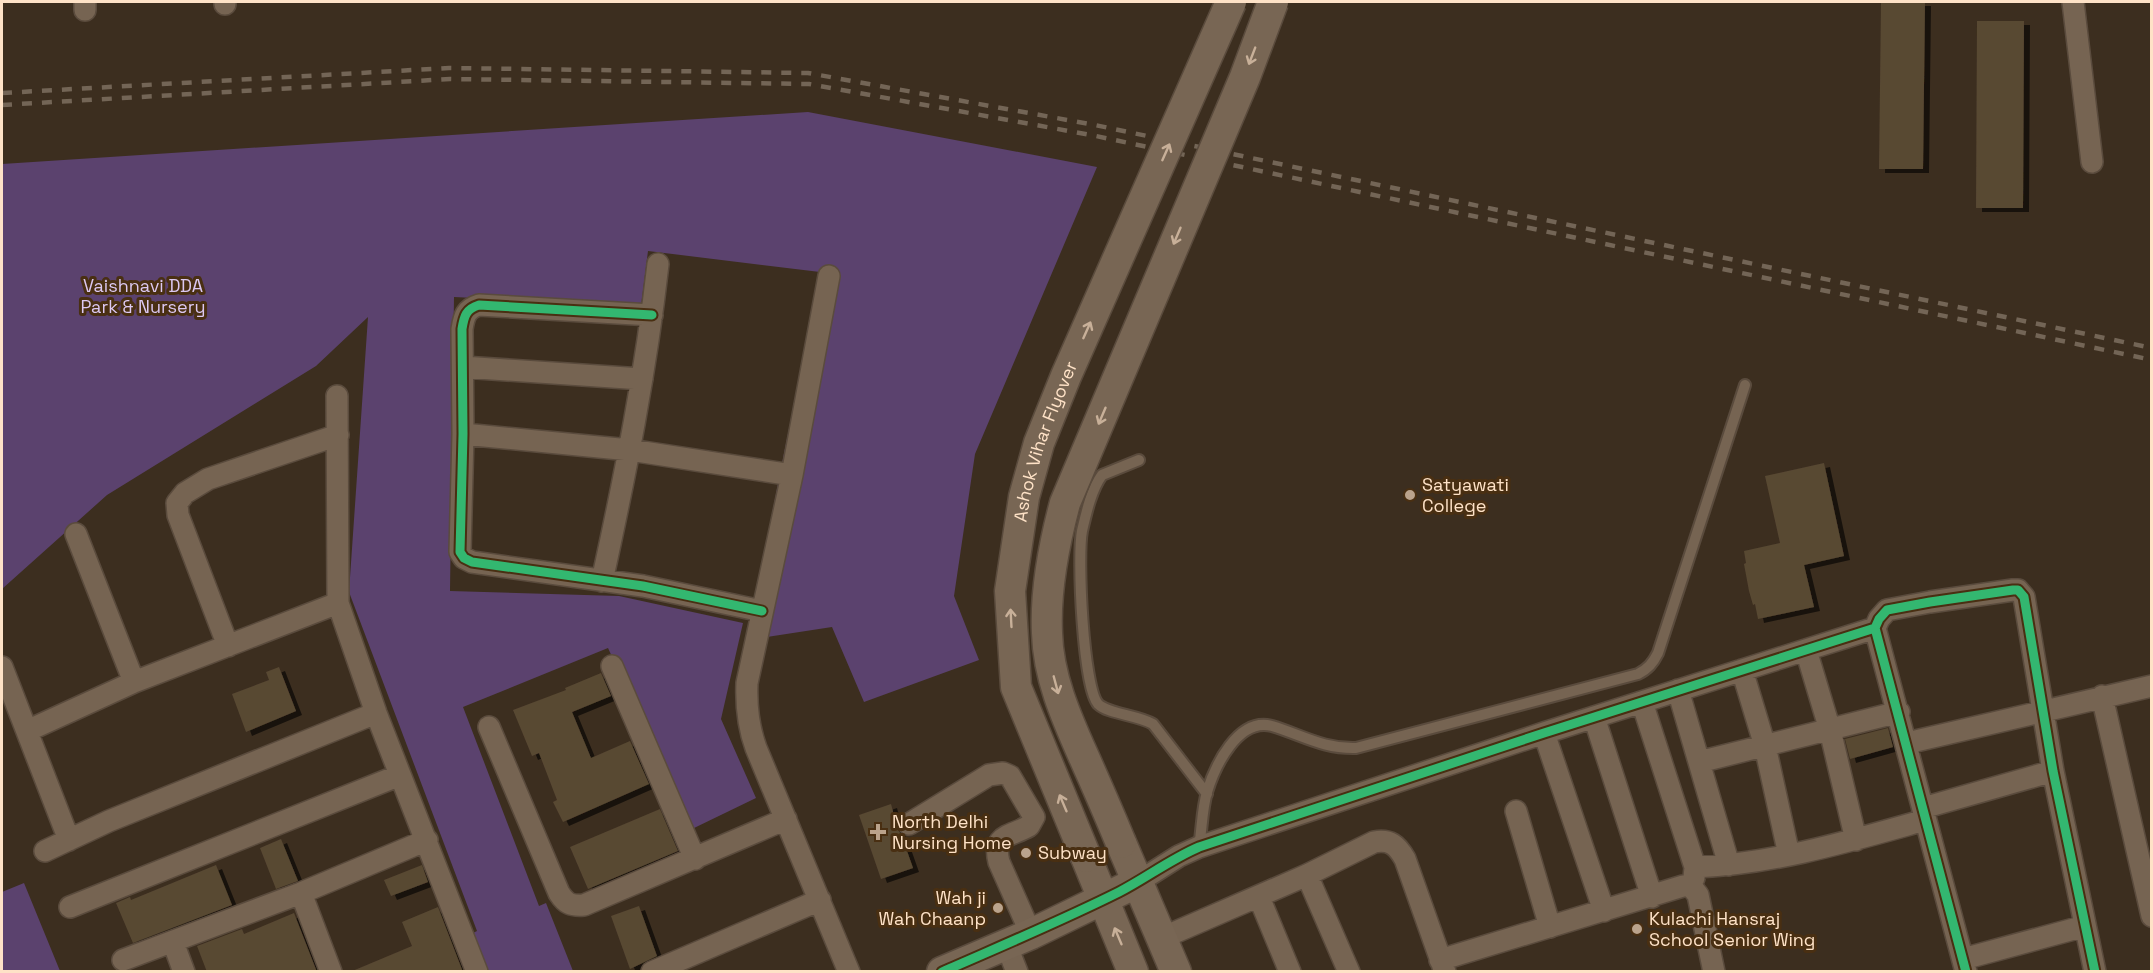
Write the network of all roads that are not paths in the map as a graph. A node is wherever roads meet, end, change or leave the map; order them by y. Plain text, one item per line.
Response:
1 (1232, 2) edge
2 (1273, 2) edge
3 (2073, 2) edge
4 (2092, 162) dead end
5 (658, 264) dead end
6 (829, 276) dead end
7 (652, 315) junction
8 (462, 367) junction
9 (642, 379) junction
10 (1745, 385) dead end
11 (338, 396) dead end
12 (464, 434) junction
13 (338, 435) junction
14 (630, 450) junction
15 (1139, 460) dead end
16 (792, 475) junction
17 (75, 534) dead end
18 (602, 580) junction
19 (338, 603) junction
20 (762, 611) junction
21 (1875, 628) junction
22 (228, 645) junction
23 (1806, 650) junction
24 (612, 666) dead end
25 (2, 668) edge
26 (1742, 670) junction
27 (134, 682) junction
28 (2151, 686) edge
29 (1678, 690) junction
30 (2102, 696) junction
31 (1642, 702) junction
32 (2042, 710) junction
33 (1899, 712) junction
34 (376, 713) junction
35 (1594, 717) junction
36 (489, 727) dead end
37 (1830, 730) junction
38 (27, 731) junction
39 (1544, 733) junction
40 (1907, 743) junction
41 (1765, 746) junction
42 (1699, 762) junction
43 (2053, 771) junction
44 (400, 775) junction
45 (1207, 794) junction
46 (1516, 811) dead end
47 (1924, 814) junction
48 (786, 819) junction
49 (909, 824) dead end
50 (69, 840) junction
51 (427, 840) junction
52 (1856, 840) junction
53 (1199, 847) junction
54 (45, 850) dead end
55 (1789, 855) junction
56 (695, 859) junction
57 (1730, 865) junction
58 (1307, 875) junction
59 (1693, 876) junction
60 (1138, 882) junction
61 (301, 893) junction
62 (1259, 897) junction
63 (1652, 897) junction
64 (820, 900) junction
65 (1103, 900) junction
66 (70, 907) dead end
67 (1604, 911) junction
68 (2151, 916) edge
69 (2085, 926) junction
70 (1550, 927) junction
71 (1162, 938) junction
72 (1018, 939) junction
73 (173, 942) junction
74 (123, 960) dead end
75 (1964, 965) edge
76 (1442, 966) edge
77 (184, 972) edge
78 (331, 972) edge
79 (477, 972) edge
80 (652, 972) edge
81 (849, 972) edge
82 (942, 972) edge
83 (1017, 972) edge
84 (1133, 972) edge
85 (1176, 972) edge
86 (1290, 972) edge
87 (1349, 972) edge
88 (1714, 972) edge
89 (2095, 972) edge

65 -> 1 main road, Ashok Vihar Flyover, bridge
2 -> 60 main road, Ashok Vihar Flyover, bridge
3 - 4 street
5 - 7 street
6 - 16 street
7 - 8 street
7 - 9 street
8 - 9 street
8 - 12 street
9 - 14 street
10 - 45 lane
11 - 13 street
12 - 14 street
12 - 18 street
13 - 19 street
13 - 22 street
14 - 16 street
14 - 18 street
15 - 45 lane
16 - 20 street
17 - 27 street
18 - 20 street
19 - 22 street
19 - 34 street
20 - 48 street
21 - 23 street
21 - 32 street
21 - 33 street
22 - 27 street
23 - 26 street
23 - 37 street
24 - 56 street
25 - 38 street
26 - 29 street
26 - 41 street
27 - 38 street
28 - 30 street
29 - 31 street
29 - 42 street
30 - 32 street
30 - 68 street
31 - 35 street
31 - 59 street
32 - 40 street
32 - 43 street
33 - 37 street
33 - 40 street
34 - 44 street
34 - 50 street
35 - 39 street
35 - 63 street
36 - 56 street
37 - 41 street
37 - 52 street
38 - 50 street
39 - 53 street
39 - 67 street
40 - 47 street
41 - 42 street
41 - 55 street
42 - 57 street
43 - 47 street
43 - 69 street
44 - 51 street
44 - 66 street
45 - 53 lane
46 - 70 street
47 - 52 street
47 - 75 street
48 - 56 street
48 - 64 street
49 - 72 street
50 - 54 street
51 - 61 street
51 - 79 street
52 - 55 street
53 - 60 street
55 - 57 street
57 - 59 street
58 - 62 street
58 - 76 street
58 - 87 street
59 - 63 street
59 - 88 street
60 - 65 main road
60 - 71 main road, Ashok Vihar Flyover
61 - 73 street
61 - 78 street
62 - 71 street
62 - 86 street
63 - 67 street
64 - 80 street
64 - 81 street
65 - 72 main road
84 -> 65 main road, Ashok Vihar Flyover
67 - 70 street
69 - 75 street
69 - 89 street
70 - 76 street
71 - 85 main road, Ashok Vihar Flyover
72 - 82 main road
72 - 83 street
73 - 74 street
73 - 77 street

